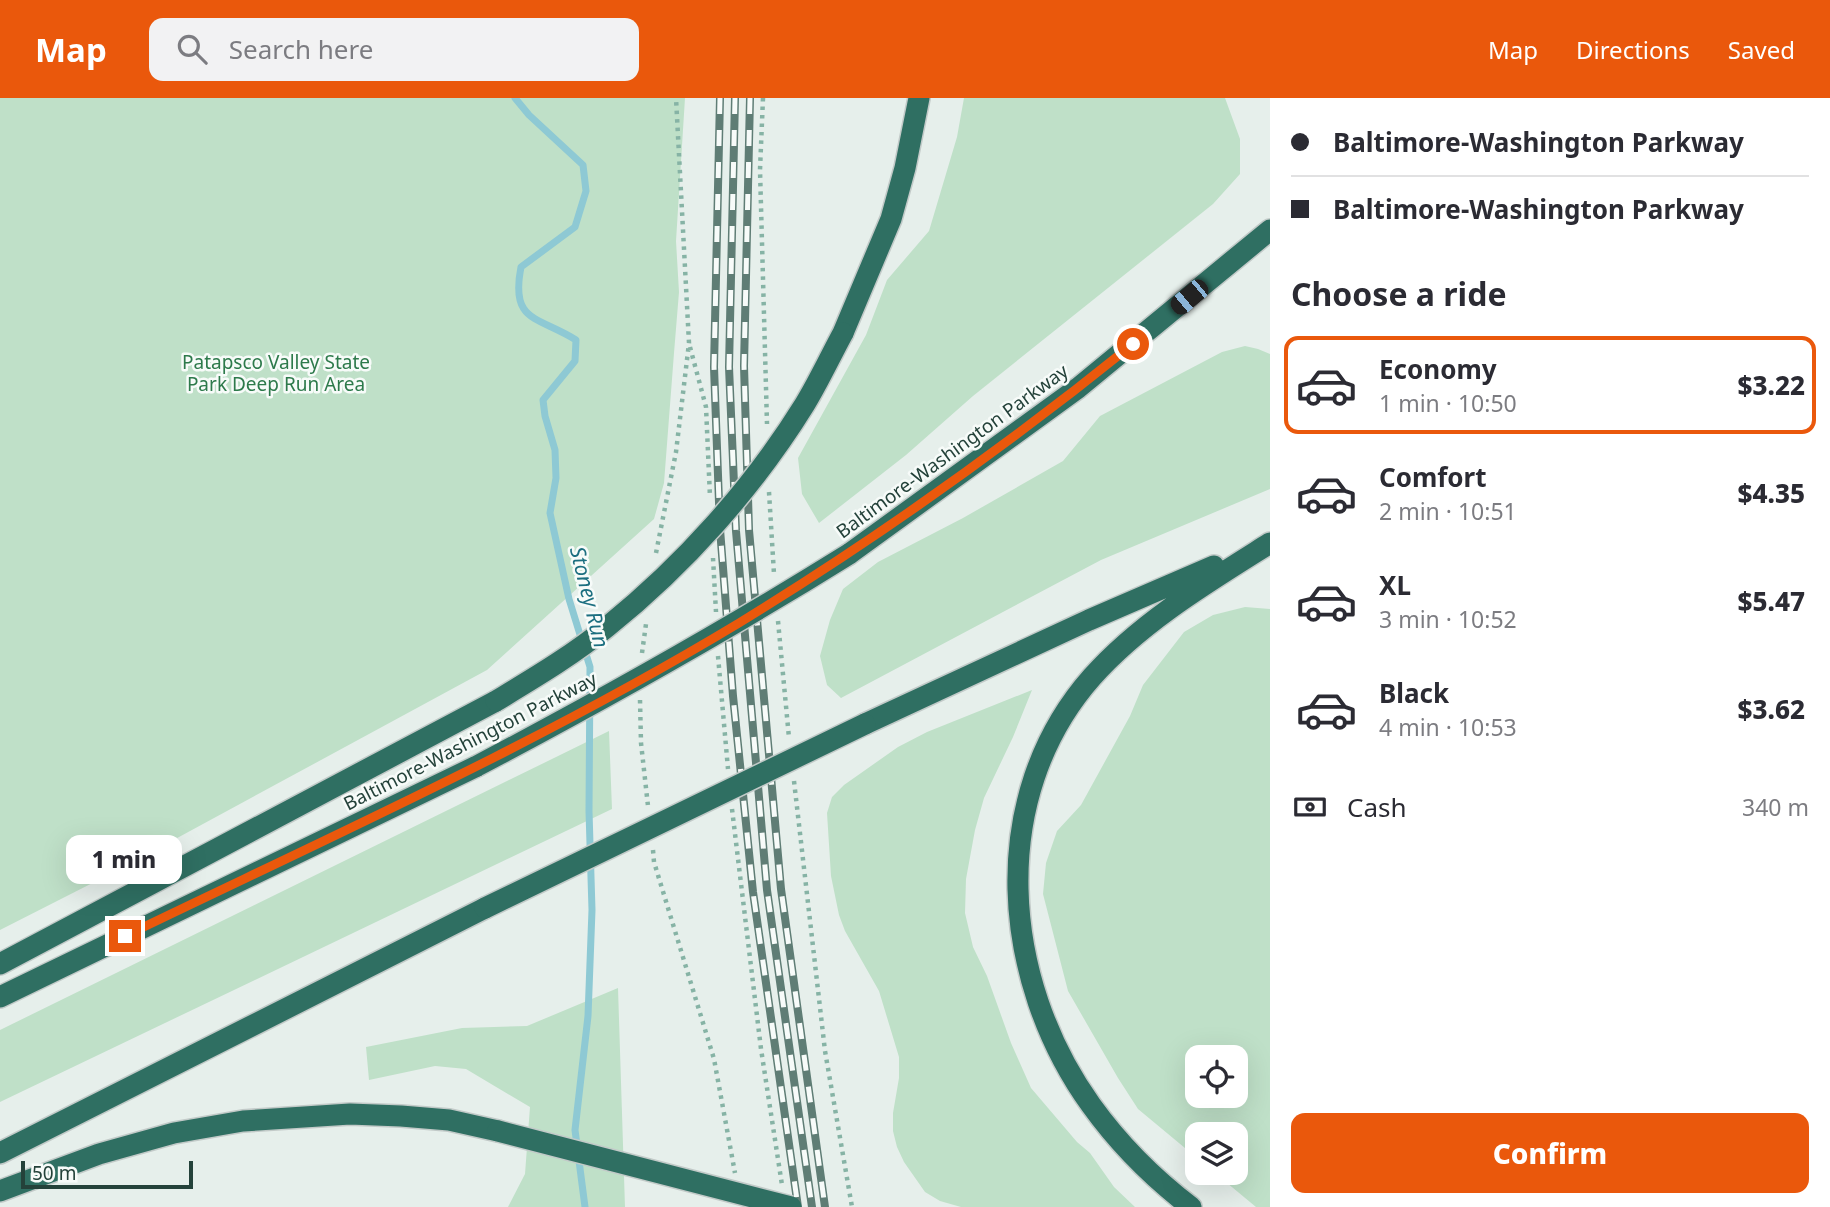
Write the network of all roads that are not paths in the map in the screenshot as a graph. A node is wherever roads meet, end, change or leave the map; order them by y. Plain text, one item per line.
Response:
1 (919, 98) edge
2 (1270, 230) edge
3 (1270, 542) edge
4 (0, 964) edge
5 (0, 996) edge
6 (0, 1153) edge
7 (0, 1191) edge
8 (791, 1207) edge
9 (1191, 1207) edge

1 - 4 highway, bridge
2 - 5 highway, Baltimore-Washington Parkway, bridge
3 - 6 highway, bridge
3 - 9 highway
7 - 8 highway, bridge

